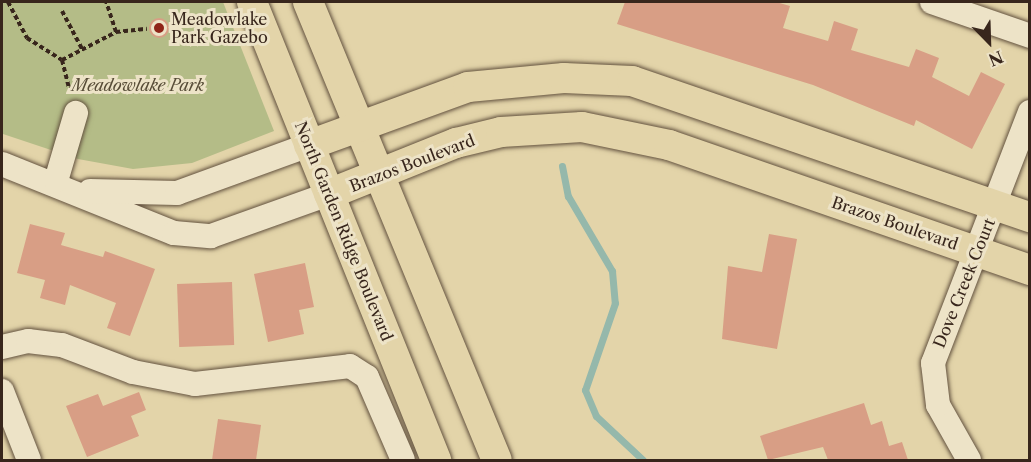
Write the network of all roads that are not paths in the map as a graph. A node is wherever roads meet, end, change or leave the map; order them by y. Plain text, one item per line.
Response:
1 (252, 2) edge
2 (308, 2) edge
3 (932, 2) edge
4 (988, 11) edge
5 (1029, 36) edge
6 (81, 103) road end
7 (1029, 112) edge
8 (359, 127) junction
9 (309, 145) junction
10 (2, 164) edge
11 (378, 174) junction
12 (66, 185) junction
13 (329, 194) junction
14 (995, 205) junction
15 (1029, 217) edge
16 (975, 251) junction
17 (1029, 270) edge
18 (2, 347) edge
19 (2, 391) edge
20 (29, 460) edge
21 (403, 460) edge
22 (436, 460) edge
23 (496, 460) edge
24 (969, 460) edge

1 - 9 main road, North Garden Ridge Boulevard
2 - 8 main road
3 - 4 street
4 - 5 street
6 - 12 street
7 - 14 street, Dove Creek Court
8 - 9 main road, Brazos Boulevard
8 - 11 main road
8 - 14 main road, Brazos Boulevard
9 - 12 street, Brazos Boulevard
9 - 13 main road, North Garden Ridge Boulevard
10 - 12 street, Brazos Boulevard
11 - 13 main road, Brazos Boulevard
11 - 16 main road, Brazos Boulevard
11 - 23 main road
12 - 13 street, Brazos Boulevard
13 - 22 main road, North Garden Ridge Boulevard
14 - 15 main road, Brazos Boulevard
14 - 16 street, Dove Creek Court
16 - 17 main road, Brazos Boulevard
16 - 24 street, Dove Creek Court
18 - 21 street
19 - 20 street

